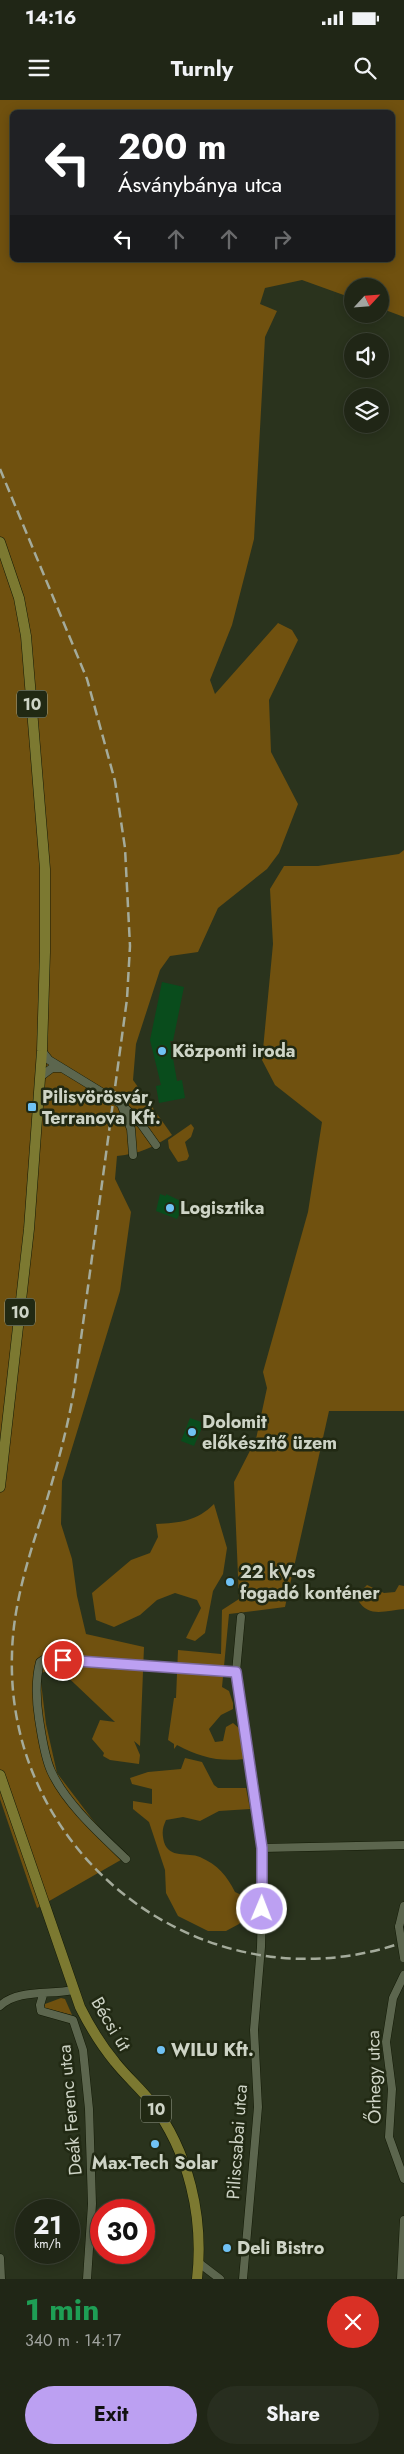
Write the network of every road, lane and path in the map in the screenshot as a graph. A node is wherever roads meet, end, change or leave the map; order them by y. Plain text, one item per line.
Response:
1 (0, 542) edge
2 (42, 1051) junction
3 (61, 1068) junction
4 (40, 1076) junction
5 (120, 1104) junction
6 (156, 1145) dead end
7 (132, 1155) dead end
8 (5, 1395) edge
9 (0, 1487) edge
10 (241, 1617) dead end
11 (236, 1672) junction
12 (0, 1776) edge
13 (404, 1846) edge
14 (262, 1848) junction
15 (126, 1859) dead end
16 (404, 1906) edge
17 (404, 1958) edge
18 (404, 1975) edge
19 (74, 1990) junction
20 (43, 1995) junction
21 (0, 2006) edge
22 (404, 2179) edge
23 (404, 2220) edge
24 (0, 2258) edge
25 (199, 2263) junction
26 (1, 2279) edge
27 (87, 2279) edge
28 (197, 2279) edge
29 (220, 2279) edge
30 (243, 2279) edge
31 (401, 2279) edge

1 - 2 main road, 10
2 - 3 street
2 - 4 main road, 10
3 - 4 street
3 - 5 street
4 - 8 main road, 10
5 - 6 street
5 - 7 street
8 - 9 main road, 10
10 - 11 street, Piliscsabai utca
11 - 14 street, Piliscsabai utca
11 - 15 street
12 - 19 main road, Bécsi út / 10
13 - 14 street
14 - 30 street, Piliscsabai utca
16 - 17 street, bridge
18 - 22 street, Őrhegy utca
19 - 20 street
19 - 25 main road, Bécsi út / 10
20 - 21 street
20 - 27 street, Deák Ferenc utca
23 - 31 street
24 - 26 street
25 - 28 main road, Bécsi út / 10
25 - 29 street

